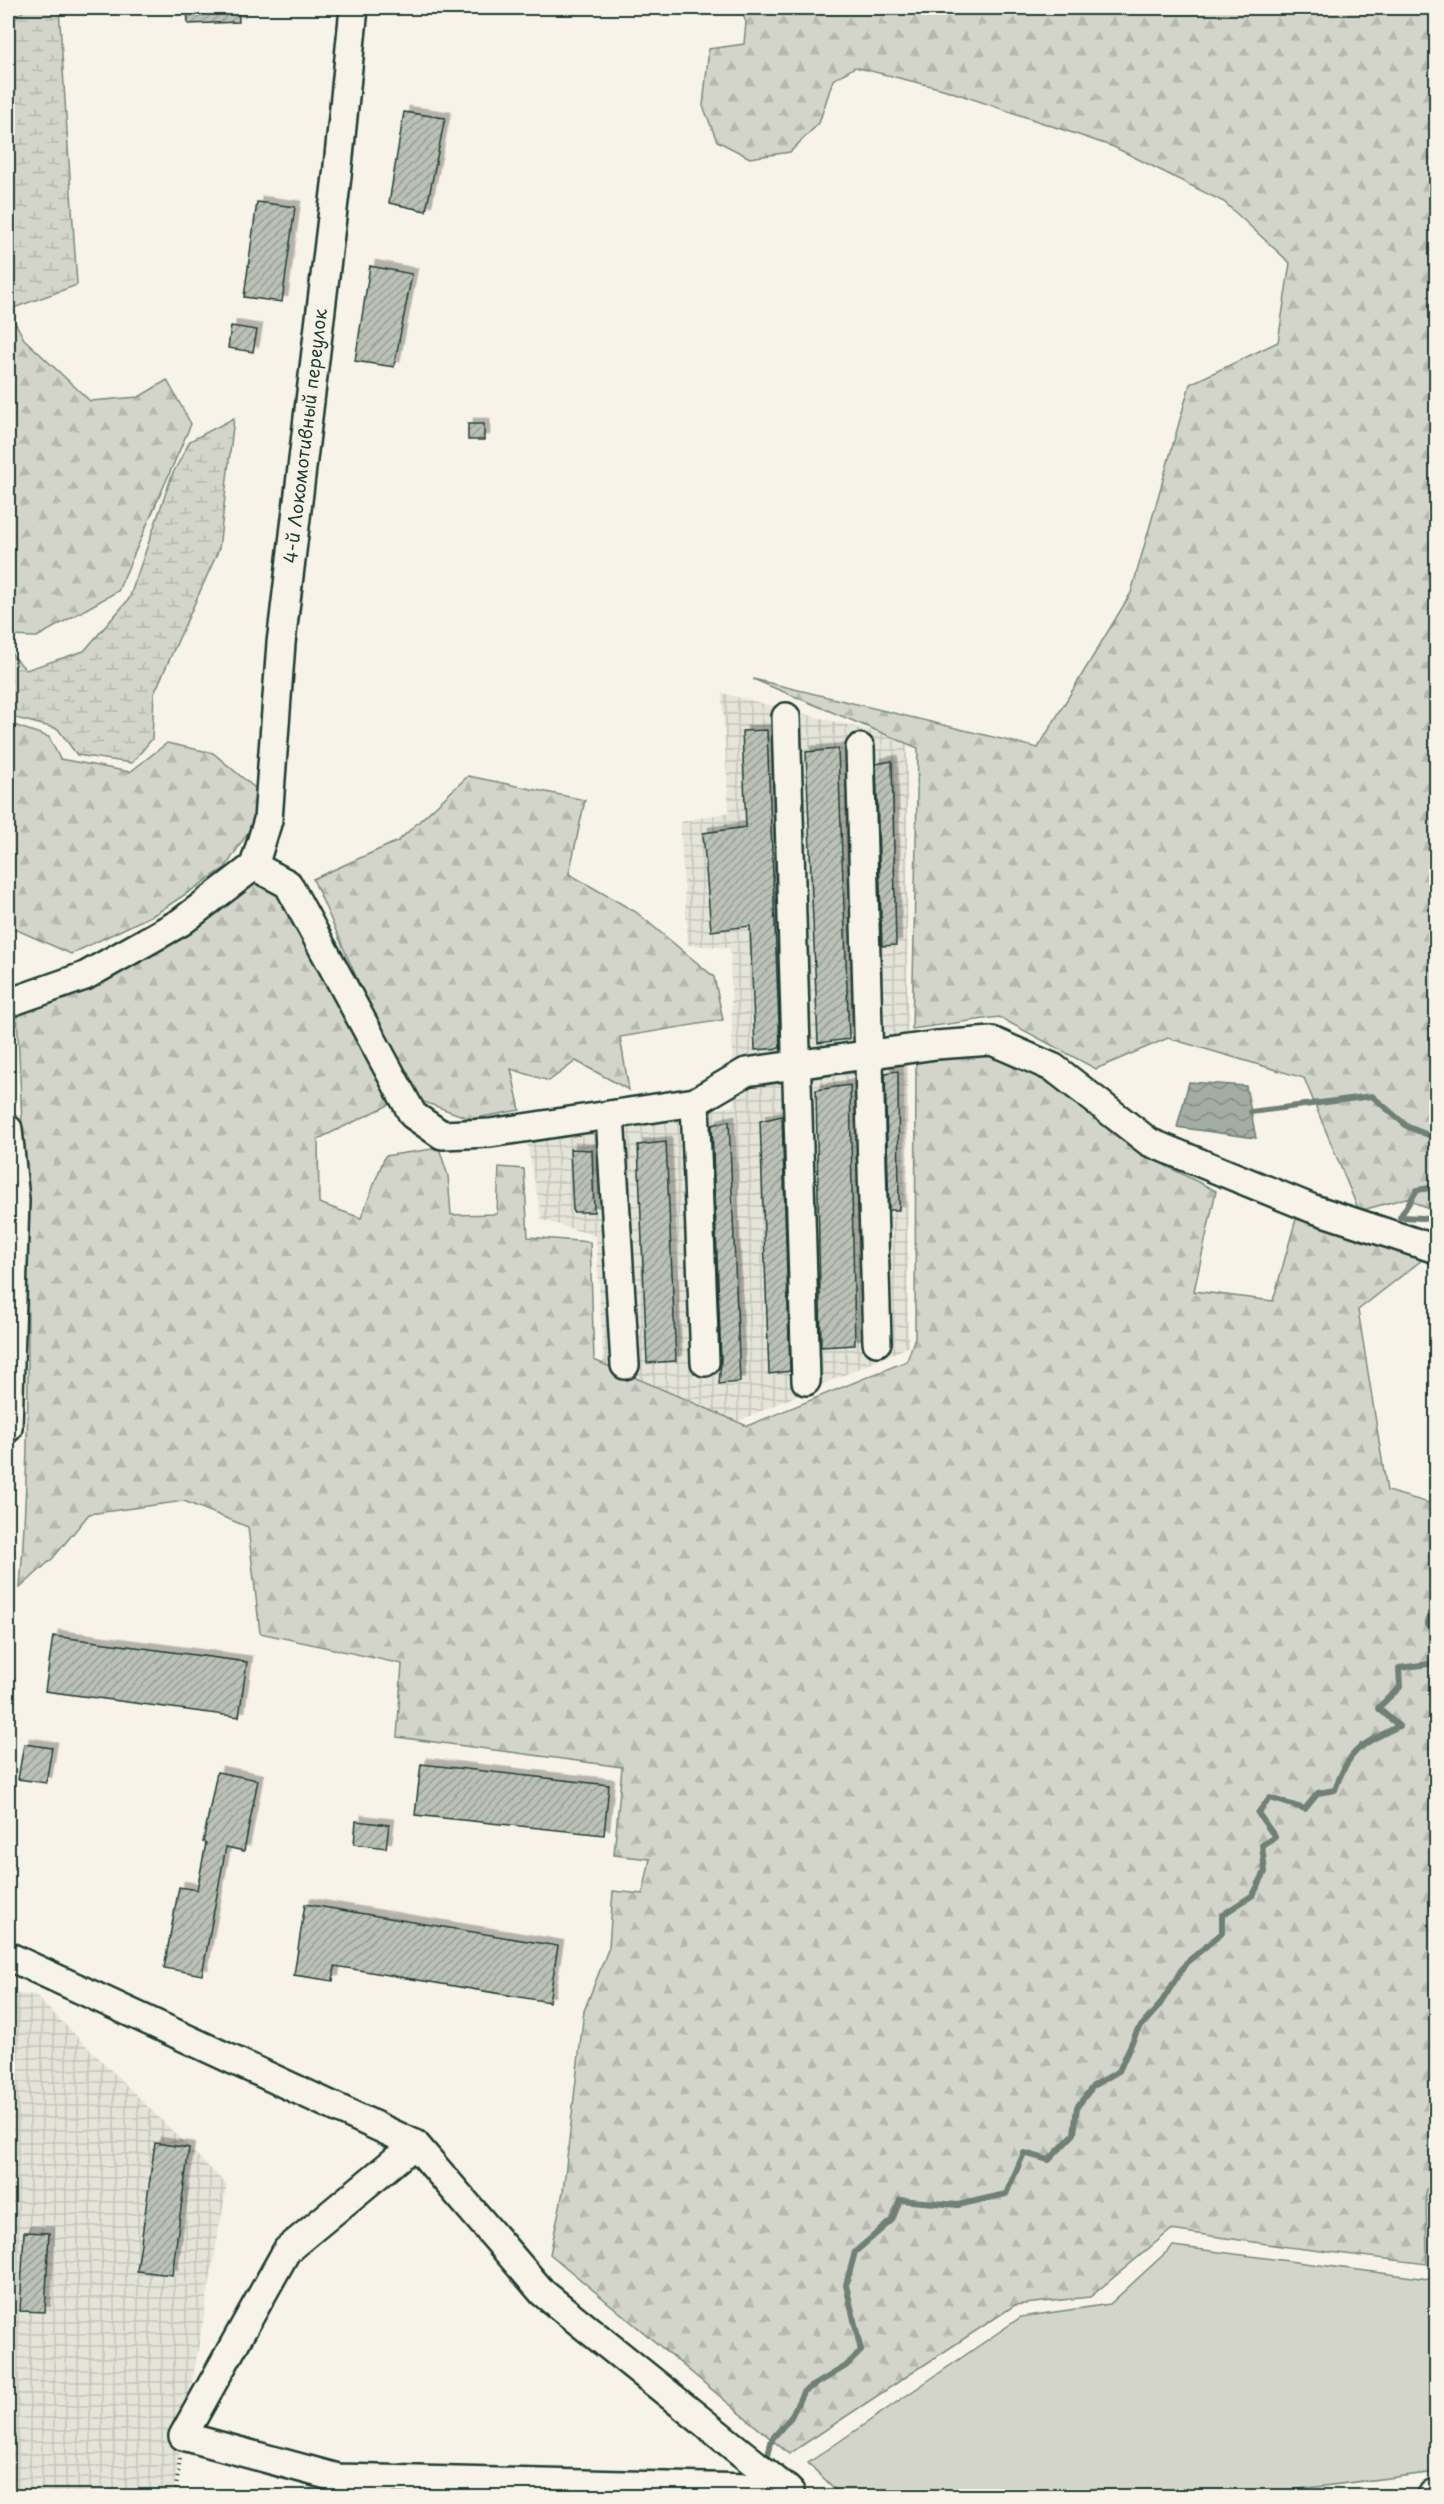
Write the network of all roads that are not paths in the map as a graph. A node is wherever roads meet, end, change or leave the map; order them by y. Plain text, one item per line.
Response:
1 (354, 8) edge
2 (786, 717) dead end
3 (860, 748) dead end
4 (254, 866) junction
5 (8, 1003) edge
6 (867, 1055) junction
7 (798, 1065) junction
8 (695, 1102) junction
9 (609, 1115) junction
10 (8, 1129) edge
11 (1437, 1249) edge
12 (877, 1341) dead end
13 (705, 1362) dead end
14 (625, 1365) dead end
15 (806, 1381) dead end
16 (8, 1428) edge
17 (8, 1956) edge
18 (415, 2144) junction
19 (792, 2493) edge

1 - 4 street, 4-й Локомотивный переулок
2 - 7 street
3 - 6 street
4 - 5 street
4 - 9 street
6 - 7 street
6 - 11 street
6 - 12 street
7 - 8 street
7 - 15 street
8 - 9 street
8 - 13 street
9 - 14 street
10 - 16 street
17 - 18 street
18 - 19 street
18 - 19 street

